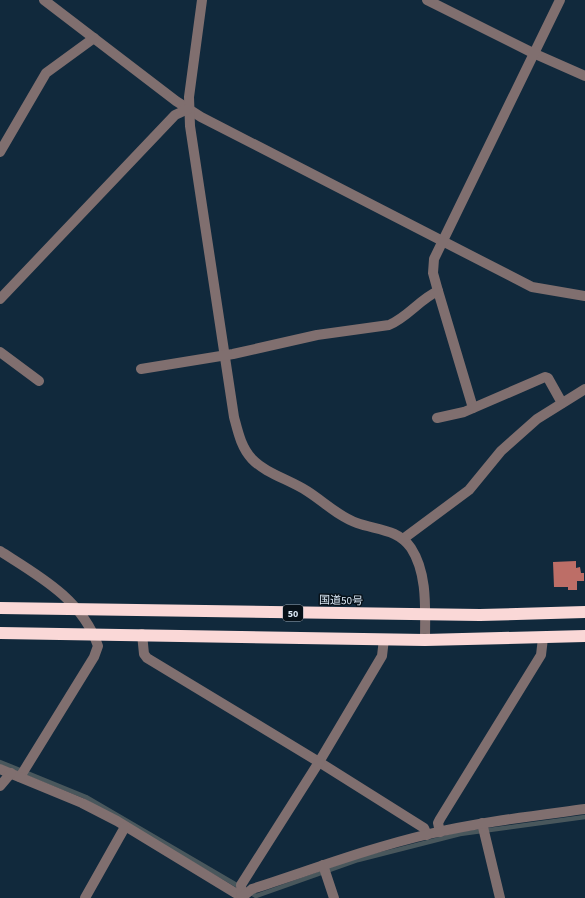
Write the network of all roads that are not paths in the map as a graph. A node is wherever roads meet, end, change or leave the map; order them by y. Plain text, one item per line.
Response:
1 (44, 0) edge
2 (202, 0) edge
3 (427, 0) edge
4 (560, 0) edge
5 (94, 38) junction
6 (533, 53) junction
7 (585, 76) edge
8 (188, 108) junction
9 (0, 152) edge
10 (442, 241) junction
11 (438, 291) junction
12 (585, 296) edge
13 (0, 298) edge
14 (0, 352) edge
15 (226, 355) junction
16 (141, 369) dead end
17 (39, 381) dead end
18 (585, 389) edge
19 (562, 403) junction
20 (473, 408) junction
21 (437, 418) dead end
22 (403, 539) junction
23 (0, 551) edge
24 (0, 608) edge
25 (78, 610) junction
26 (585, 612) edge
27 (425, 615) junction
28 (0, 633) edge
29 (142, 634) junction
30 (93, 635) junction
31 (585, 636) edge
32 (543, 638) junction
33 (384, 639) junction
34 (424, 640) junction
35 (319, 762) junction
36 (0, 769) edge
37 (15, 775) junction
38 (0, 786) edge
39 (585, 809) edge
40 (482, 823) junction
41 (125, 826) junction
42 (440, 832) junction
43 (427, 835) junction
44 (323, 865) junction
45 (85, 898) edge
46 (242, 898) edge
47 (334, 898) edge
48 (500, 898) edge

1 - 5 street
2 - 8 street
3 - 6 street
4 - 6 street
5 - 8 street
5 - 9 street
6 - 7 street
6 - 10 street
8 - 10 street
8 - 13 street
8 - 15 street
10 - 11 street
10 - 12 street
11 - 15 street
11 - 20 street
14 - 17 street
15 - 16 street
15 - 22 street
18 - 19 street
19 - 20 street
19 - 22 street
20 - 21 street
22 - 27 street
23 - 25 street
24 - 25 highway, 国道50号 / 50
25 - 27 highway, 国道50号 / 50
25 - 30 street
26 - 27 highway, 国道50号 / 50
27 - 34 street
28 - 30 highway, 50
29 - 30 highway, 50
29 - 33 highway, 50
29 - 35 street
30 - 37 street
31 - 32 highway, 50
32 - 34 highway, 50
32 - 42 street
33 - 34 highway, 50
33 - 35 street
35 - 43 street
35 - 46 street
36 - 37 street
37 - 38 street
37 - 41 street
39 - 40 street
40 - 42 street
40 - 48 street
41 - 45 street
41 - 46 street
42 - 43 street
43 - 44 street
44 - 46 street
44 - 47 street

